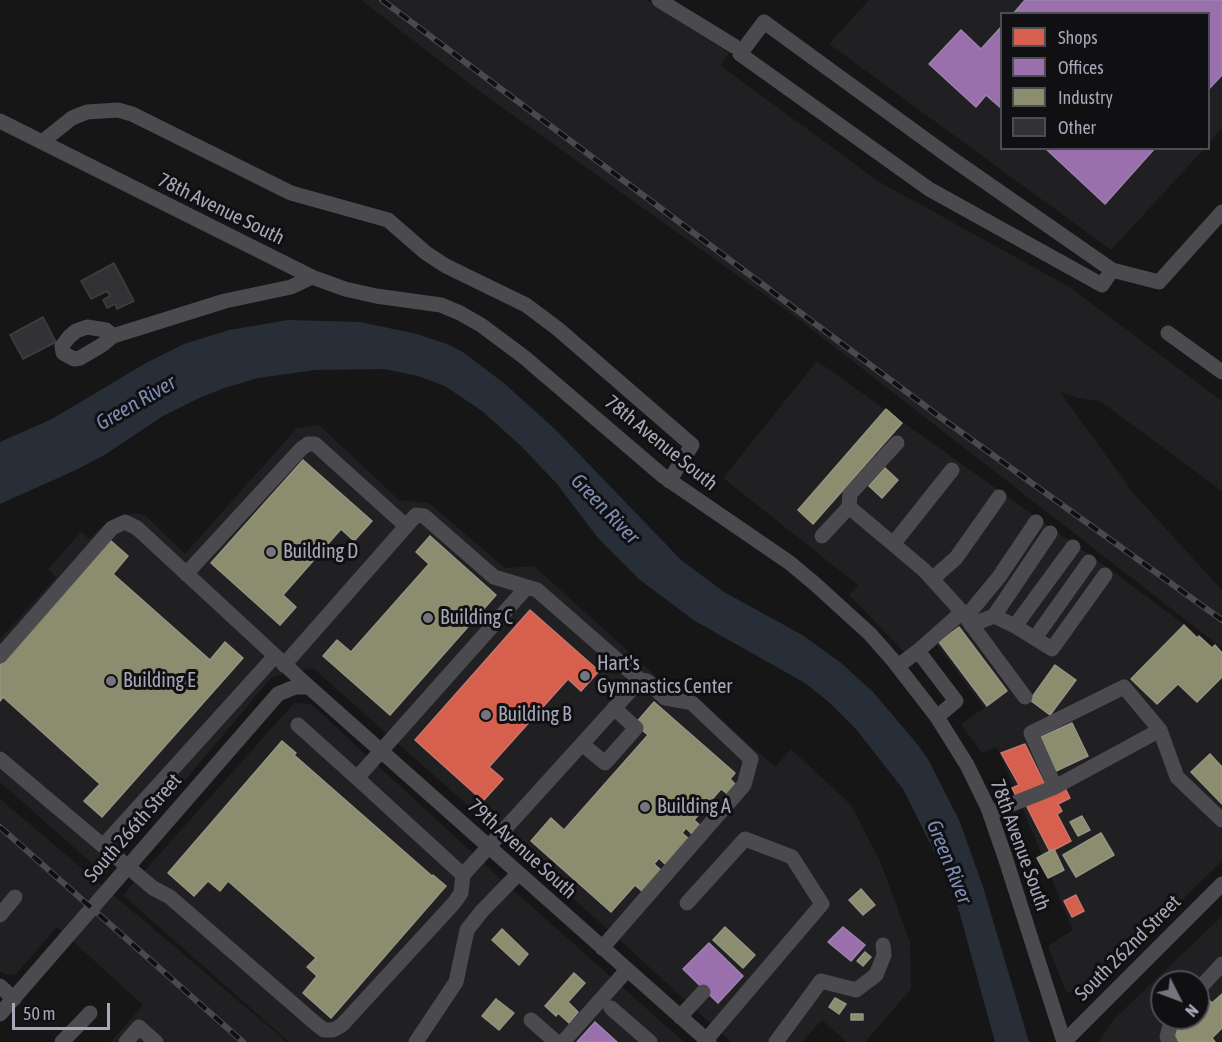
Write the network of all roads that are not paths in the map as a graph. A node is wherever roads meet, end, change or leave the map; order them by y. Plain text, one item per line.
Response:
1 (659, 0) edge
2 (734, 46) dead end
3 (0, 121) edge
4 (42, 142) junction
5 (1222, 212) edge
6 (1112, 270) junction
7 (312, 277) junction
8 (1168, 333) dead end
9 (113, 336) dead end
10 (1222, 372) edge
11 (897, 443) dead end
12 (952, 470) dead end
13 (669, 481) junction
14 (999, 497) dead end
15 (849, 507) junction
16 (1036, 522) dead end
17 (406, 526) junction
18 (1050, 533) dead end
19 (822, 536) dead end
20 (894, 543) junction
21 (1073, 547) dead end
22 (1089, 562) dead end
23 (186, 574) junction
24 (1106, 575) dead end
25 (932, 579) junction
26 (527, 587) junction
27 (994, 616) junction
28 (966, 618) junction
29 (1015, 626) junction
30 (1035, 638) junction
31 (918, 651) junction
32 (0, 656) edge
33 (280, 660) junction
34 (898, 666) junction
35 (640, 680) junction
36 (309, 687) junction
37 (1025, 697) dead end
38 (614, 708) junction
39 (937, 717) junction
40 (298, 725) dead end
41 (1160, 730) junction
42 (582, 744) junction
43 (381, 751) junction
44 (0, 759) edge
45 (357, 778) junction
46 (1055, 787) junction
47 (990, 813) junction
48 (1222, 820) edge
49 (103, 846) junction
50 (489, 847) junction
51 (128, 867) junction
52 (518, 874) junction
53 (463, 875) junction
54 (1222, 884) edge
55 (15, 897) dead end
56 (687, 903) dead end
57 (0, 915) edge
58 (883, 945) dead end
59 (602, 948) junction
60 (1222, 964) edge
61 (627, 970) junction
62 (1210, 977) edge
63 (0, 986) edge
64 (703, 993) dead end
65 (14, 999) junction
66 (611, 1008) dead end
67 (90, 1013) dead end
68 (0, 1014) edge
69 (680, 1017) junction
70 (531, 1020) dead end
71 (707, 1041) edge
72 (62, 1042) edge
73 (126, 1042) edge
74 (156, 1042) edge
75 (416, 1042) edge
76 (556, 1042) edge
77 (563, 1042) edge
78 (650, 1042) edge
79 (776, 1042) edge
80 (1064, 1042) edge

1 - 2 street
3 - 4 street, 78th Avenue South
4 - 7 street, 78th Avenue South
4 - 13 street
5 - 6 street
6 - 6 street
7 - 9 street
7 - 13 street, 78th Avenue South
8 - 10 street
11 - 15 street
12 - 20 street
13 - 34 street, 78th Avenue South
14 - 25 street
15 - 19 street
15 - 20 street
16 - 28 street
17 - 23 street
17 - 26 street
17 - 33 street
18 - 27 street
20 - 25 street
21 - 29 street
22 - 30 street
23 - 32 street, 79th Avenue South
23 - 33 street, 79th Avenue South
24 - 30 street
25 - 28 street
26 - 35 street
26 - 43 street
27 - 28 street
27 - 29 street
28 - 31 street
28 - 37 street
29 - 30 street
31 - 34 street
31 - 39 street
33 - 36 street, 79th Avenue South
33 - 49 street
34 - 39 street, 78th Avenue South
35 - 38 street
35 - 59 street
36 - 43 street, 79th Avenue South
36 - 51 street, South 266th Street
38 - 42 street
38 - 42 street
39 - 47 street, 78th Avenue South
40 - 45 street
41 - 46 street
41 - 46 street
41 - 48 street
42 - 50 street
43 - 45 street
43 - 50 street, 79th Avenue South
44 - 49 street
45 - 53 street
46 - 47 street
47 - 80 street, 78th Avenue South
49 - 51 street
50 - 52 street, 79th Avenue South
50 - 53 street
51 - 53 street
51 - 65 street, South 266th Street
52 - 59 street, 79th Avenue South
52 - 75 street
54 - 80 street, South 262nd Street
55 - 57 street
56 - 71 street
58 - 79 street
59 - 61 street, 79th Avenue South
60 - 62 street
61 - 69 street, 79th Avenue South
61 - 77 street
63 - 65 street
64 - 69 street
65 - 68 street, South 266th Street
66 - 78 street
67 - 72 street
69 - 71 street, 79th Avenue South
70 - 76 street
73 - 74 street

